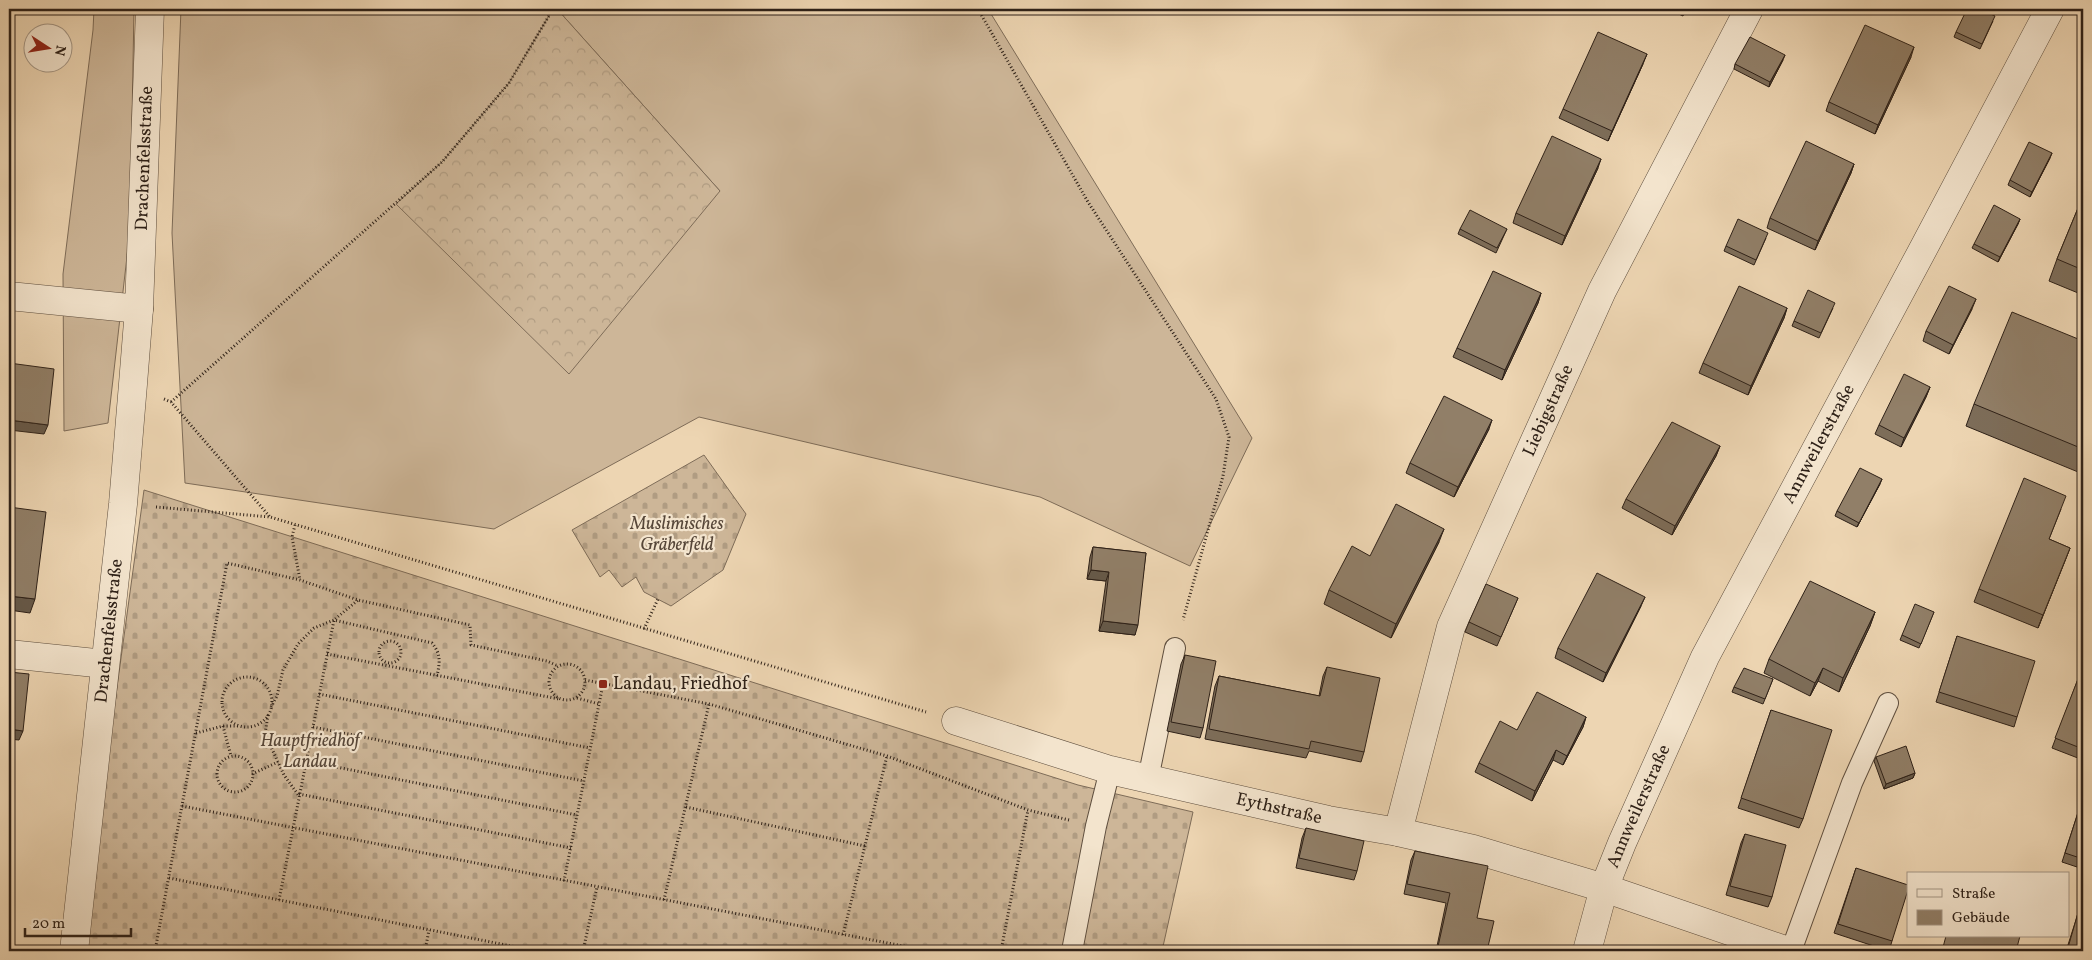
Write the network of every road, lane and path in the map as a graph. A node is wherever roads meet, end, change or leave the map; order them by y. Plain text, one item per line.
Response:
1 (150, 9) edge
2 (553, 9) edge
3 (978, 9) edge
4 (1749, 9) edge
5 (2050, 9) edge
6 (9, 296) edge
7 (139, 308) junction
8 (133, 384) junction
9 (171, 402) junction
10 (123, 504) junction
11 (270, 517) junction
12 (295, 525) junction
13 (300, 580) junction
14 (658, 599) dead end
15 (358, 600) junction
16 (334, 620) junction
17 (644, 629) junction
18 (393, 634) junction
19 (392, 641) junction
20 (1176, 648) joint
21 (9, 654) edge
22 (327, 654) junction
23 (105, 664) junction
24 (389, 665) junction
25 (558, 666) junction
26 (437, 676) junction
27 (585, 680) junction
28 (603, 684) junction
29 (320, 694) junction
30 (576, 698) junction
31 (559, 699) junction
32 (1888, 703) dead end
33 (599, 704) junction
34 (709, 704) junction
35 (271, 707) junction
36 (269, 714) junction
37 (956, 721) joint
38 (223, 726) junction
39 (238, 726) junction
40 (313, 727) junction
41 (196, 733) junction
42 (590, 748) junction
43 (231, 756) junction
44 (887, 756) junction
45 (306, 761) junction
46 (278, 762) junction
47 (1110, 770) junction
48 (252, 774) junction
49 (1148, 779) junction
50 (584, 781) junction
51 (299, 795) junction
52 (182, 806) junction
53 (686, 807) junction
54 (1028, 810) junction
55 (577, 815) junction
56 (1096, 826) junction
57 (293, 828) junction
58 (1398, 832) junction
59 (865, 846) junction
60 (571, 848) junction
61 (169, 878) junction
62 (564, 880) junction
63 (597, 887) junction
64 (1604, 888) junction
65 (279, 900) junction
66 (664, 900) junction
67 (429, 930) junction
68 (843, 934) junction
69 (74, 951) edge
70 (156, 951) edge
71 (425, 951) edge
72 (536, 951) edge
73 (583, 951) edge
74 (928, 951) edge
75 (1001, 951) edge
76 (1072, 951) edge
77 (1587, 951) edge
78 (1790, 951) edge

1 - 7 street, Drachenfelsstraße
2 - 9 path
3 - 20 path
4 - 58 street, Liebigstraße
5 - 64 street, Annweilerstraße
6 - 7 street
7 - 8 street, Drachenfelsstraße
8 - 9 path
8 - 10 street, Drachenfelsstraße
9 - 11 path
10 - 11 path
10 - 23 street, Drachenfelsstraße
11 - 12 path
12 - 13 path
12 - 17 path
13 - 15 path
13 - 41 path
14 - 17 path
15 - 16 path
15 - 25 path
16 - 18 path
16 - 22 path
16 - 35 path
17 - 37 path
18 - 19 path
18 - 26 path
19 - 24 path
19 - 24 path
20 - 49 lane
21 - 23 street
22 - 24 path
22 - 29 path
23 - 69 street, Drachenfelsstraße
24 - 26 path
25 - 27 path
25 - 31 path
26 - 31 path
27 - 28 path
27 - 30 path
28 - 33 path
28 - 34 path
29 - 40 path
29 - 42 path
30 - 31 path
30 - 33 path
32 - 78 lane
33 - 42 path
34 - 44 path
34 - 53 path
35 - 36 path
35 - 39 path
36 - 39 path
36 - 46 path
37 - 47 street, Eythstraße
38 - 39 path
38 - 41 path
38 - 43 path
40 - 45 path
40 - 50 path
41 - 52 path
42 - 50 path
43 - 48 path
43 - 48 path
44 - 54 path
44 - 59 path
45 - 51 path
45 - 55 path
46 - 48 path
46 - 51 path
47 - 49 street, Eythstraße
47 - 56 lane
49 - 58 street, Eythstraße
50 - 55 path
51 - 57 path
51 - 60 path
52 - 57 path
52 - 61 path
53 - 59 path
53 - 66 path
54 - 56 path
54 - 75 path
55 - 60 path
56 - 76 lane
57 - 62 path
57 - 65 path
58 - 64 street, Eythstraße
59 - 68 path
60 - 62 path
61 - 65 path
61 - 70 path
62 - 63 path
63 - 66 path
63 - 73 path
64 - 77 street, Annweilerstraße
64 - 78 street, Annweilerstraße
65 - 67 path
66 - 68 path
67 - 71 path
67 - 72 path
68 - 74 path

